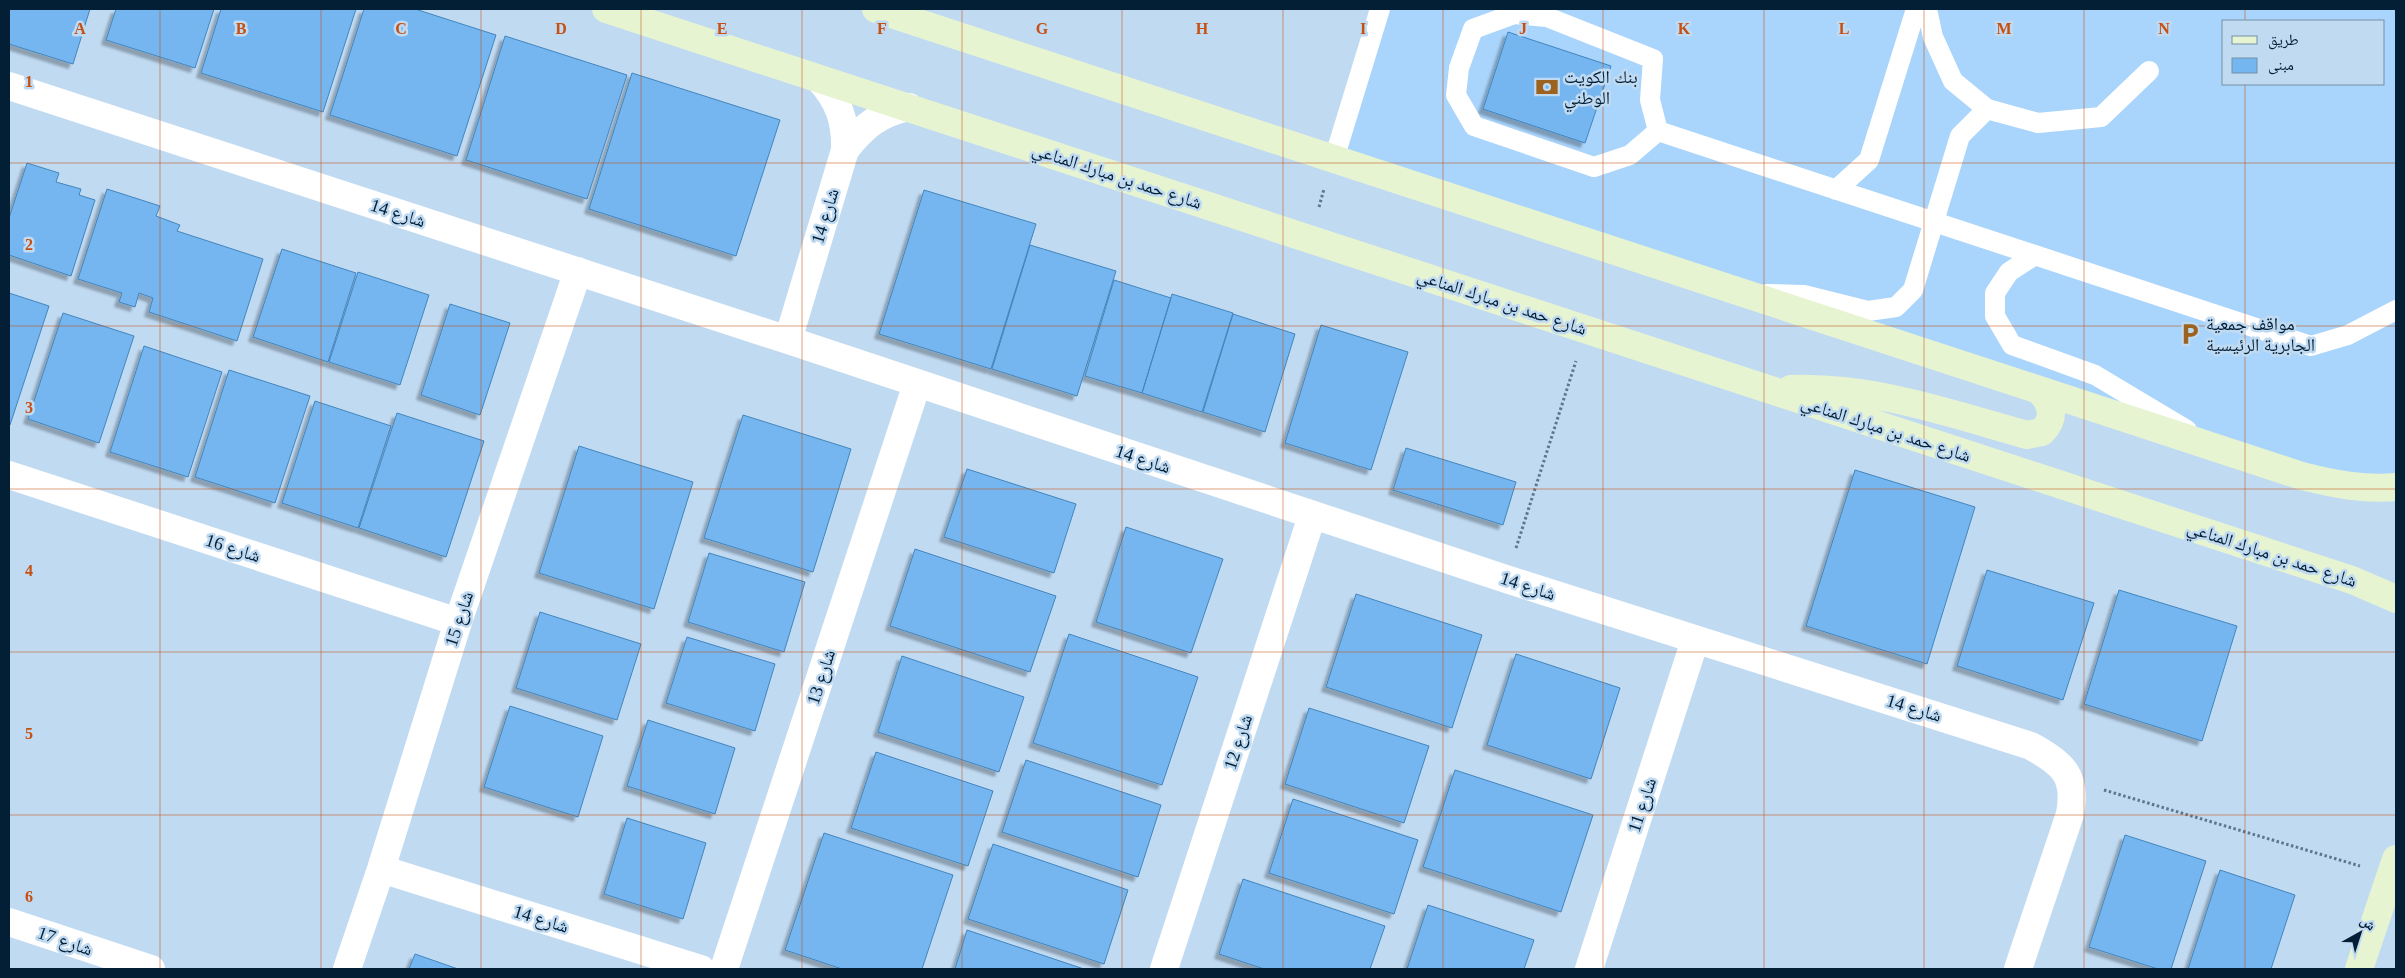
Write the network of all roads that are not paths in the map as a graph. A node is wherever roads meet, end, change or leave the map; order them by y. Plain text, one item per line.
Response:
1 (606, 9) edge
2 (876, 9) edge
3 (902, 9) edge
4 (1380, 9) edge
5 (1916, 9) edge
6 (1926, 9) edge
7 (1549, 13) edge
8 (963, 37) junction
9 (2149, 71) dead end
10 (820, 80) junction
11 (9, 86) edge
12 (909, 107) junction
13 (1987, 109) junction
14 (1658, 132) junction
15 (845, 150) junction
16 (1334, 159) junction
17 (1836, 190) junction
18 (1933, 222) junction
19 (2035, 255) junction
20 (578, 272) junction
21 (1742, 293) junction
22 (2396, 310) edge
23 (788, 340) junction
24 (917, 384) junction
25 (1769, 390) junction
26 (2039, 390) junction
27 (2218, 449) junction
28 (9, 475) edge
29 (2396, 487) edge
30 (1312, 516) junction
31 (2396, 599) edge
32 (458, 622) junction
33 (1696, 640) junction
34 (2394, 867) edge
35 (381, 869) junction
36 (9, 922) edge
37 (150, 969) edge
38 (347, 969) edge
39 (701, 969) edge
40 (724, 969) edge
41 (1164, 969) edge
42 (1589, 969) edge
43 (2018, 969) edge
44 (2359, 969) edge

1 - 10 street, شارع حمد بن مبارك المناعي
2 - 8 street
3 - 8 lane
4 - 16 lane
5 - 17 lane
6 - 13 lane
7 - 14 lane
7 - 14 lane
8 - 16 street
9 - 13 lane
10 - 12 street, شارع حمد بن مبارك المناعي
10 - 15 street, شارع 14
11 - 20 street, شارع 14
12 - 15 street, شارع 14
12 - 25 street, شارع حمد بن مبارك المناعي
13 - 18 lane
14 - 17 lane
15 - 23 street, شارع 14
16 - 21 street
17 - 18 lane
18 - 19 lane
18 - 21 lane
19 - 22 lane
19 - 27 lane
20 - 23 street, شارع 14
20 - 32 street, شارع 15
21 - 26 street
23 - 24 street, شارع 14
24 - 30 street, شارع 14
24 - 40 street, شارع 13
25 - 26 street
25 - 31 street, شارع حمد بن مبارك المناعي
26 - 27 street
27 - 29 street
28 - 32 street, شارع 16
30 - 33 street, شارع 14
30 - 41 street, شارع 12
32 - 35 street, شارع 15
33 - 42 street, شارع 11
33 - 43 street, شارع 14
34 - 44 street
35 - 38 street, شارع 15
35 - 39 street, شارع 14
36 - 37 street, شارع 17

